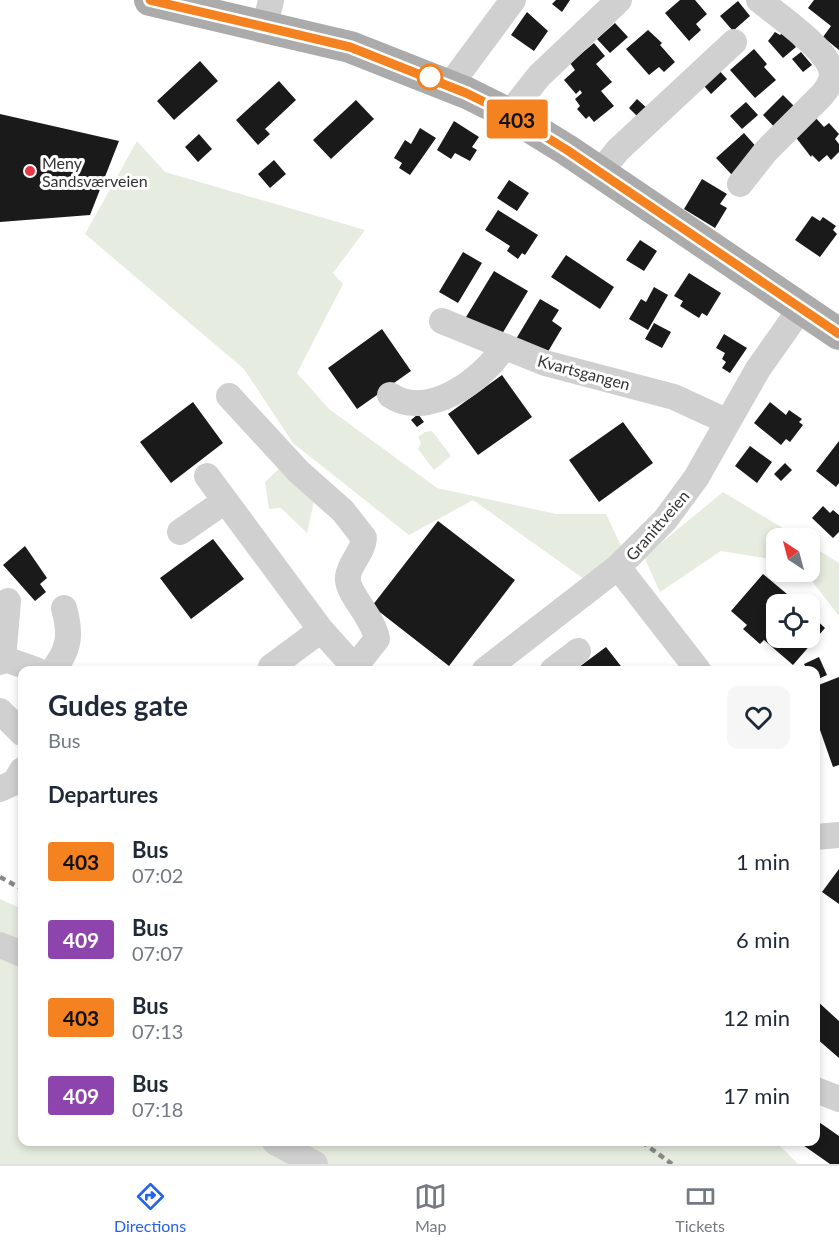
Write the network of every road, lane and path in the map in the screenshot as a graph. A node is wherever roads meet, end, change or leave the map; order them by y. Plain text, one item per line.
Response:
1 (150, 0) edge
2 (513, 0) edge
3 (619, 0) edge
4 (759, 0) edge
5 (194, 5) edge
6 (268, 13) edge
7 (734, 42) dead end
8 (450, 85) junction
9 (509, 114) junction
10 (600, 172) junction
11 (740, 184) dead end
12 (801, 308) junction
13 (442, 321) dead end
14 (839, 334) edge
15 (504, 346) junction
16 (390, 395) dead end
17 (229, 396) dead end
18 (726, 421) junction
19 (207, 476) dead end
20 (225, 501) junction
21 (180, 532) dead end
22 (618, 567) junction
23 (8, 601) dead end
24 (64, 608) dead end
25 (321, 630) junction
26 (578, 651) dead end
27 (1, 660) edge
28 (22, 666) edge
29 (56, 666) edge
30 (272, 666) edge
31 (353, 666) edge
32 (358, 666) edge
33 (490, 666) edge
34 (558, 666) edge
35 (695, 666) edge
36 (0, 711) edge
37 (18, 728) edge
38 (18, 777) edge
39 (0, 789) edge
40 (839, 835) edge
41 (820, 837) edge
42 (0, 945) edge
43 (18, 952) edge
44 (820, 1092) edge
45 (839, 1099) edge
46 (281, 1146) edge
47 (315, 1164) edge

1 - 5 main road
2 - 8 street
3 - 9 street
4 - 11 street
5 - 6 main road
6 - 8 main road
7 - 10 street
8 - 9 main road
9 - 10 main road
10 - 12 main road
12 - 14 main road
12 - 18 street, Granittveien
13 - 15 street, Kvartsgangen
15 - 16 street
15 - 18 street, Kvartsgangen
17 - 32 street
18 - 22 street, Granittveien
19 - 20 street
20 - 21 street
20 - 25 street
22 - 33 street, Granittveien
22 - 35 street
23 - 27 street
24 - 29 street
25 - 30 street
25 - 31 street
26 - 34 street
27 - 28 street
36 - 37 street
38 - 39 street
40 - 41 street
42 - 43 street
44 - 45 street
46 - 47 street

